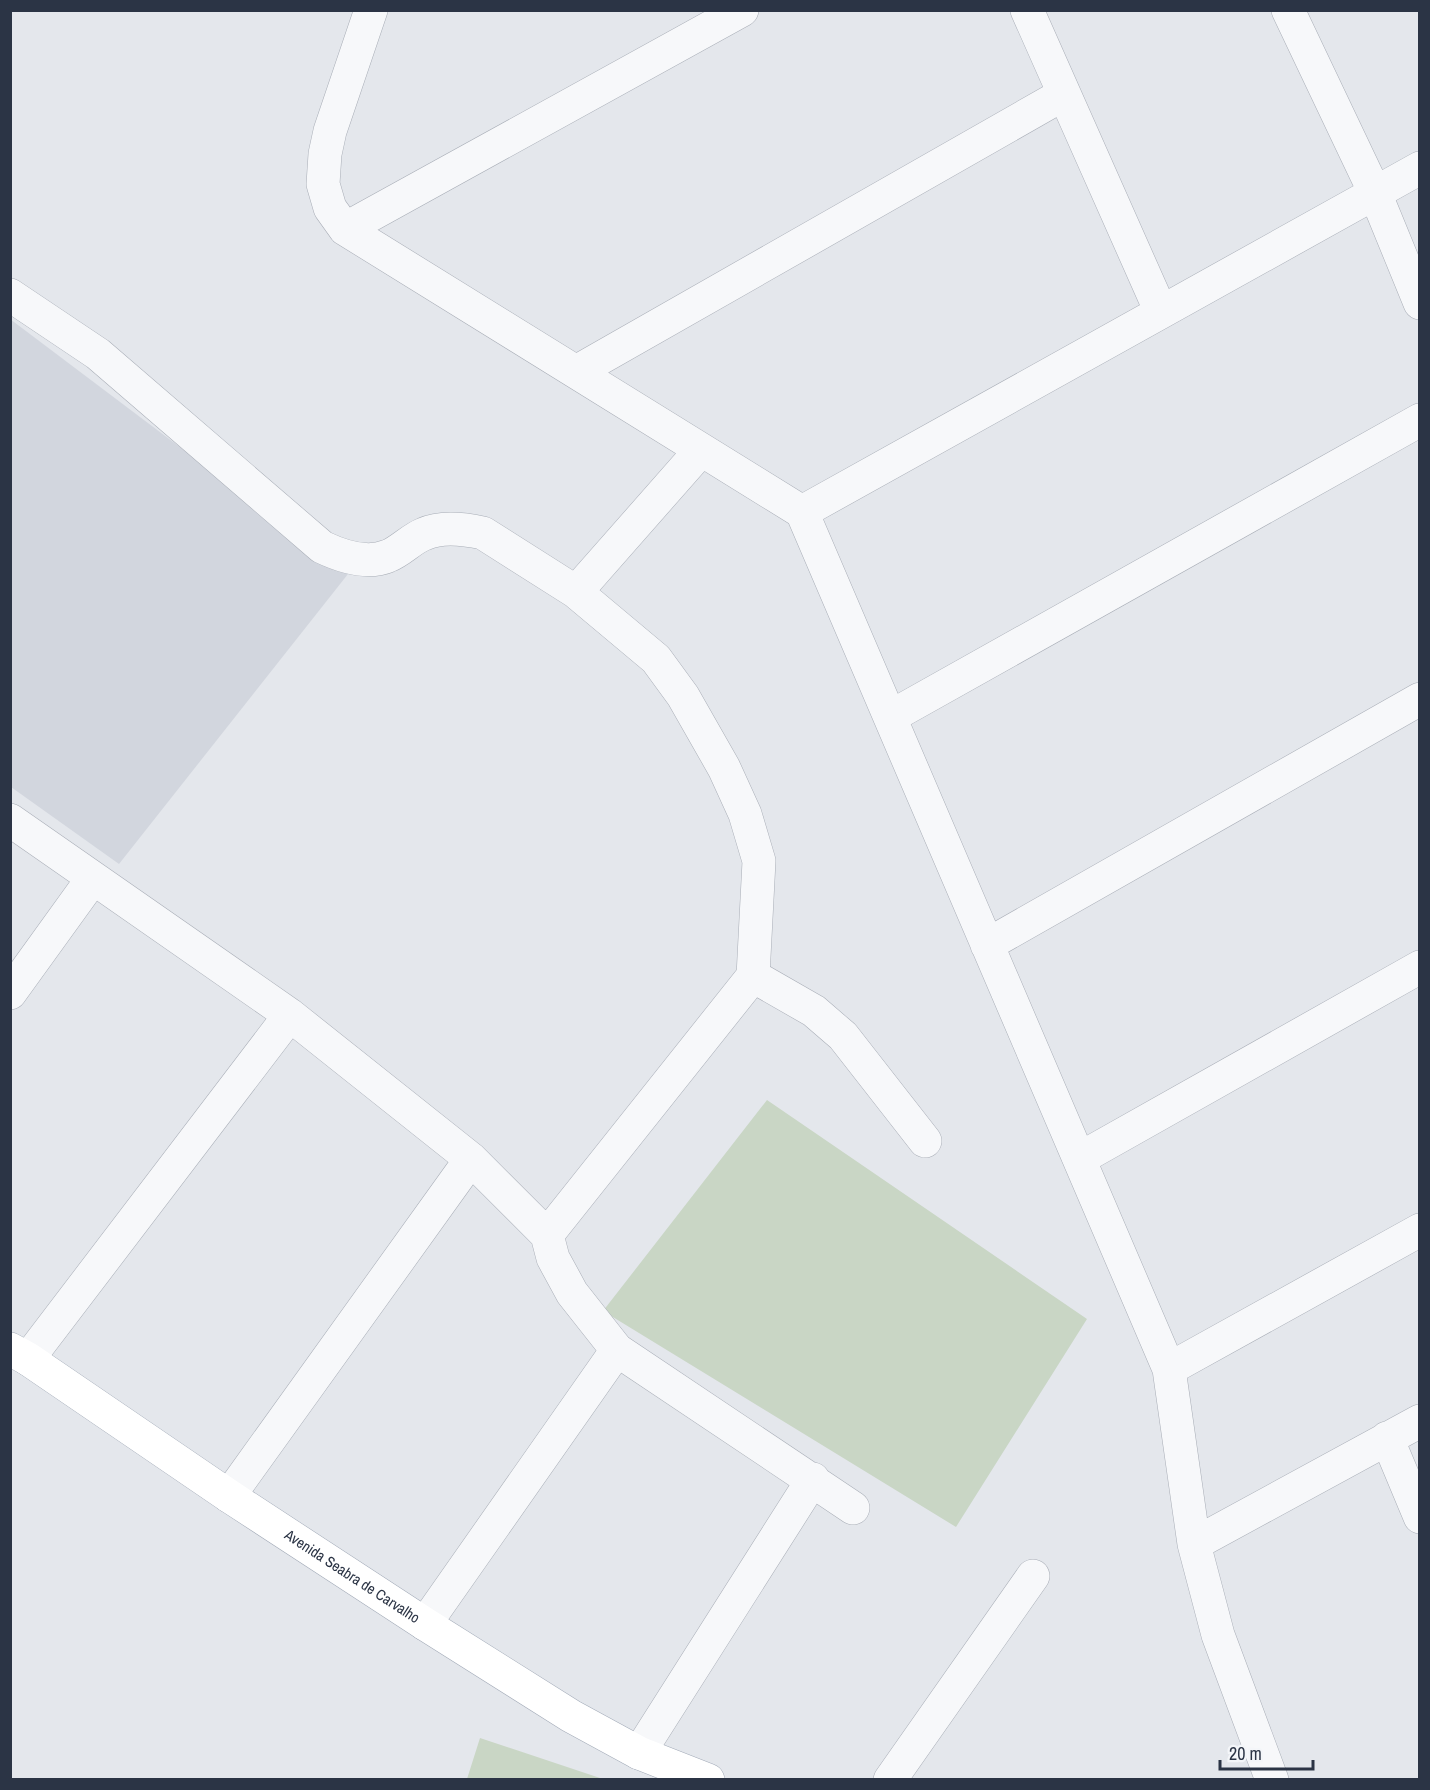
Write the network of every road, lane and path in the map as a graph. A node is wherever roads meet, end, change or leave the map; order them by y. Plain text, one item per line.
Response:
1 (371, 10) edge
2 (742, 10) edge
3 (1027, 10) edge
4 (1288, 10) edge
5 (1064, 94) junction
6 (1419, 168) edge
7 (1374, 193) junction
8 (345, 229) junction
9 (10, 295) edge
10 (1419, 303) edge
11 (1161, 312) junction
12 (576, 372) junction
13 (1419, 420) edge
14 (701, 450) junction
15 (802, 512) junction
16 (576, 592) junction
17 (1419, 699) edge
18 (890, 717) junction
19 (10, 820) edge
20 (93, 878) junction
21 (987, 945) junction
22 (1419, 967) edge
23 (753, 976) junction
24 (10, 993) edge
25 (290, 1015) junction
26 (925, 1141) dead end
27 (471, 1159) junction
28 (1079, 1159) junction
29 (1419, 1230) edge
30 (547, 1235) junction
31 (617, 1350) junction
32 (19, 1354) edge
33 (1169, 1369) junction
34 (1419, 1421) edge
35 (1387, 1438) junction
36 (813, 1479) junction
37 (229, 1496) junction
38 (1416, 1501) edge
39 (853, 1508) dead end
40 (1194, 1544) junction
41 (1033, 1576) dead end
42 (425, 1624) junction
43 (639, 1753) junction
44 (708, 1779) edge
45 (890, 1779) edge
46 (1272, 1779) edge

1 - 8 street
2 - 8 street
3 - 5 street
4 - 7 street
5 - 11 street
5 - 12 street
6 - 7 street
7 - 10 street
7 - 11 street
8 - 12 street
9 - 16 street
11 - 15 street
12 - 14 street
13 - 18 street
14 - 15 street
14 - 16 street
15 - 18 street
16 - 23 street
17 - 21 street
18 - 21 street
19 - 20 street
20 - 24 street
20 - 25 street
21 - 28 street
22 - 28 street
23 - 26 street
23 - 30 street
25 - 27 street
25 - 32 street
27 - 30 street
27 - 37 street
28 - 33 street
29 - 33 street
30 - 31 street
31 - 36 street
31 - 42 street
32 - 37 main road, Avenida Seabra de Carvalho
33 - 40 street
34 - 35 street
35 - 38 street
35 - 40 street
36 - 39 street
36 - 43 street
37 - 42 main road, Avenida Seabra de Carvalho
40 - 46 street
41 - 45 street
42 - 43 main road, Avenida Seabra de Carvalho
43 - 44 main road, Avenida Seabra de Carvalho

